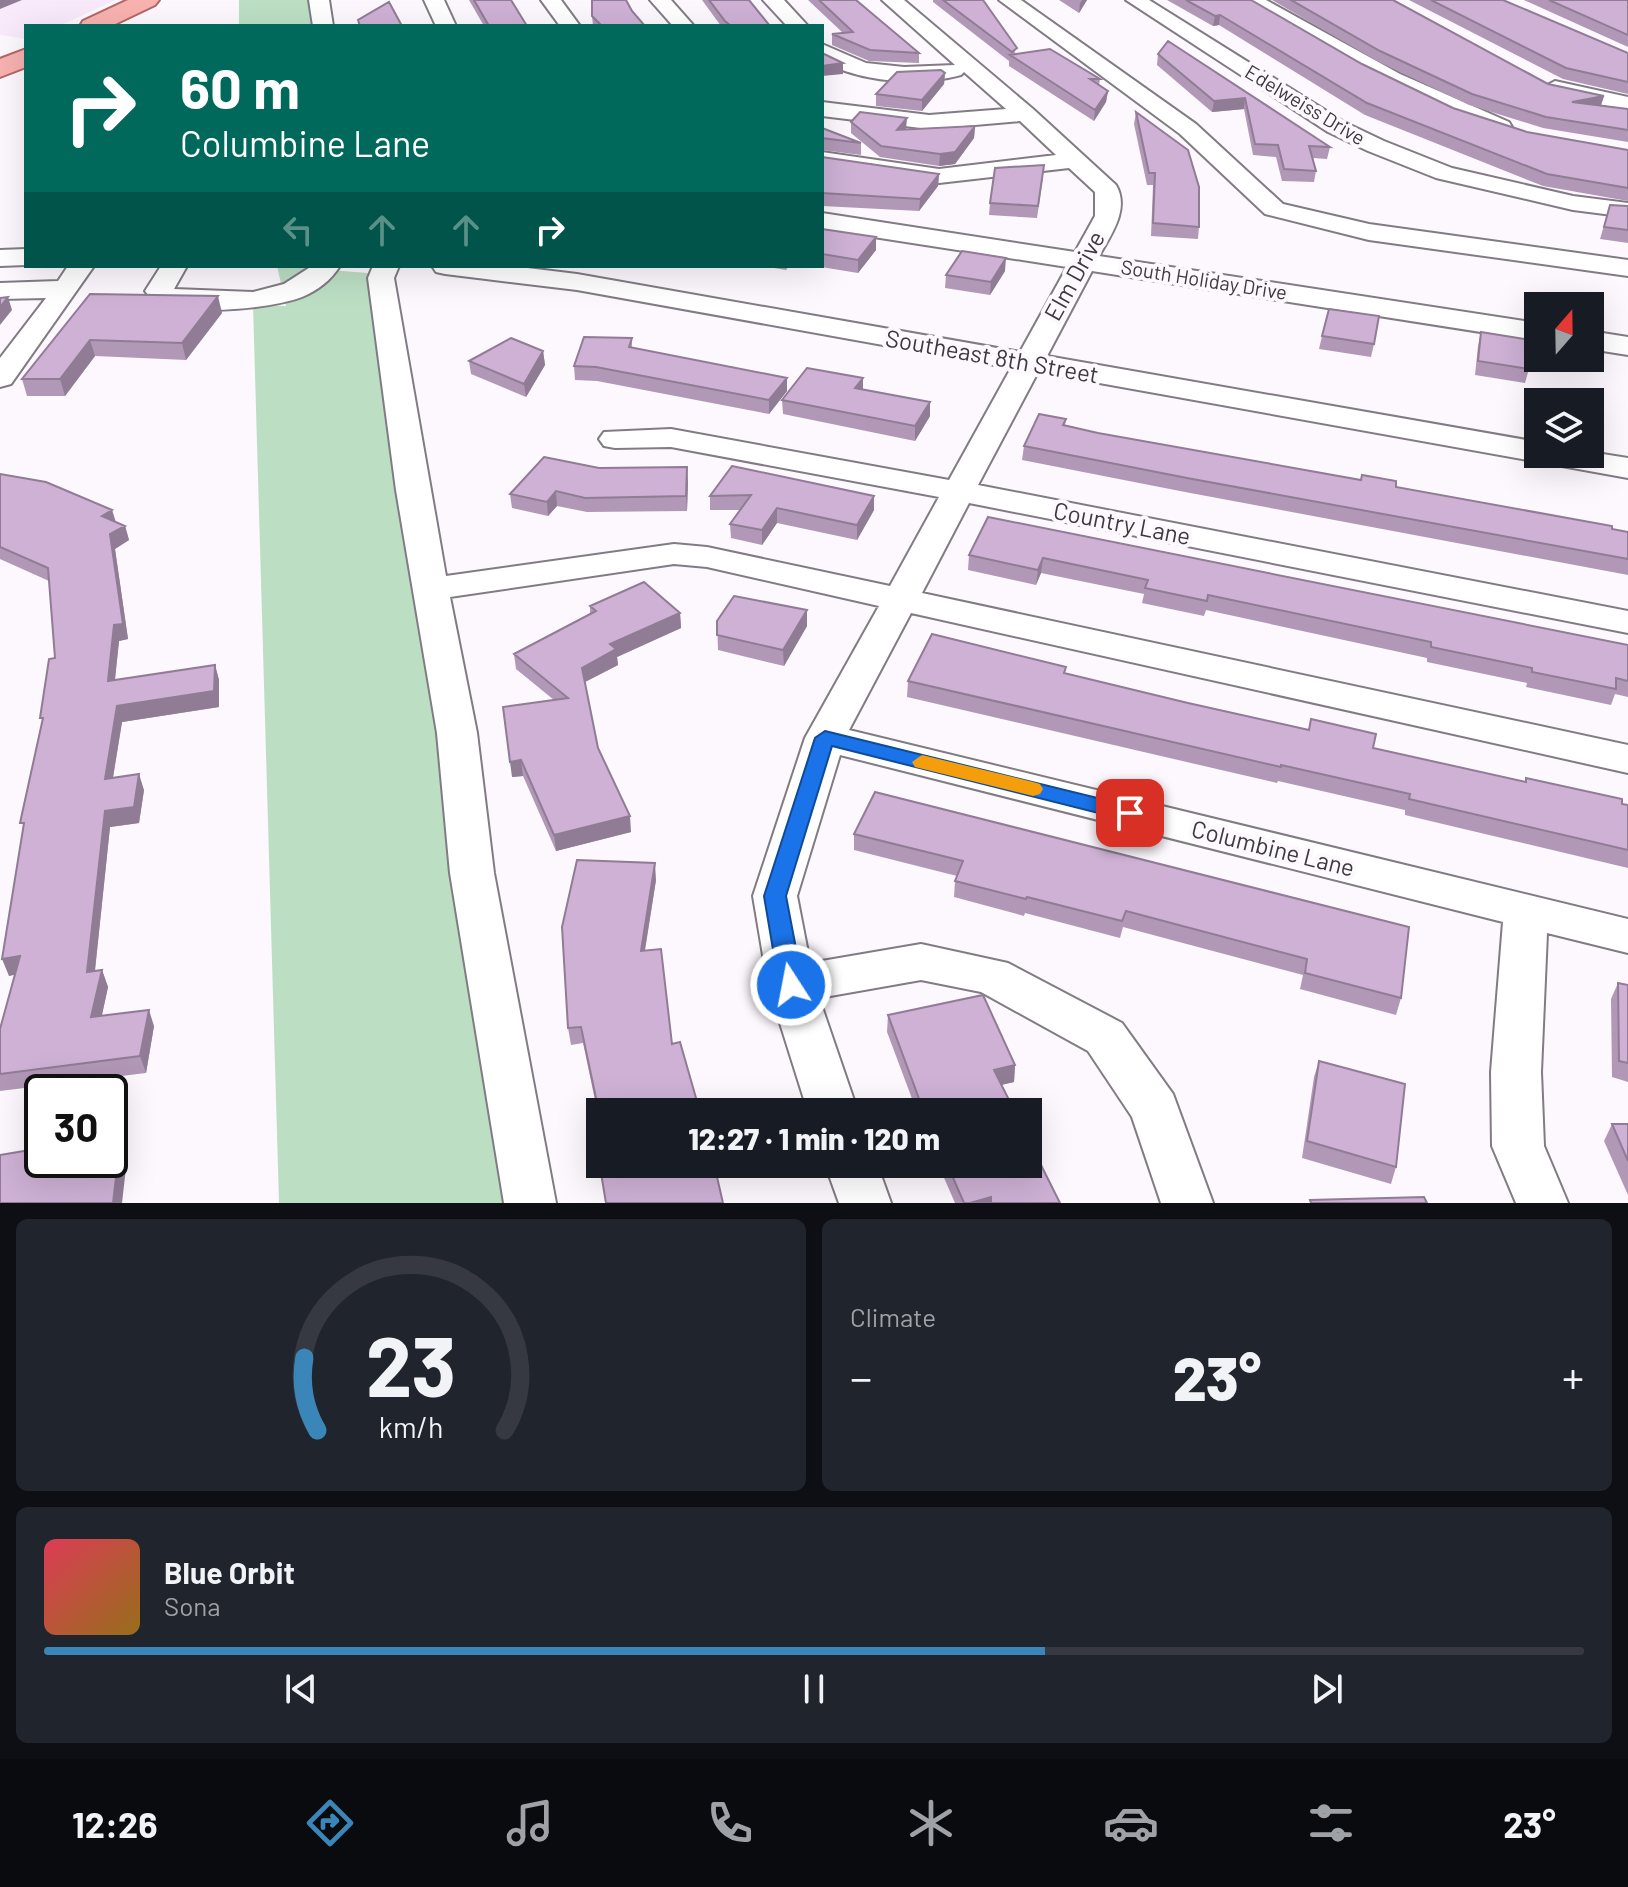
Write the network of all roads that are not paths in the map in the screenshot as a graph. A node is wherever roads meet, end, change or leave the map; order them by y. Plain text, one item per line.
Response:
1 (147, 0) edge
2 (319, 0) edge
3 (434, 0) edge
4 (551, 0) edge
5 (660, 0) edge
6 (773, 0) edge
7 (892, 0) edge
8 (1009, 0) edge
9 (1136, 0) edge
10 (1252, 0) edge
11 (96, 24) edge
12 (323, 24) edge
13 (445, 24) edge
14 (569, 24) edge
15 (682, 24) edge
16 (796, 24) edge
17 (824, 51) edge
18 (24, 58) edge
19 (972, 68) junction
20 (0, 69) edge
21 (1540, 80) edge
22 (1628, 104) edge
23 (824, 109) edge
24 (1025, 114) junction
25 (1520, 131) edge
26 (824, 159) edge
27 (1074, 160) junction
28 (1628, 210) edge
29 (824, 221) edge
30 (24, 257) edge
31 (0, 258) edge
32 (1083, 262) junction
33 (173, 268) edge
34 (325, 268) edge
35 (385, 268) edge
36 (462, 268) edge
37 (1628, 268) edge
38 (74, 278) edge
39 (0, 291) edge
40 (1524, 330) edge
41 (1604, 342) edge
42 (1628, 346) edge
43 (1028, 363) junction
44 (0, 378) edge
45 (615, 439) dead end
46 (1524, 450) edge
47 (1604, 464) edge
48 (1628, 468) edge
49 (958, 493) junction
50 (431, 589) junction
51 (899, 601) junction
52 (1628, 622) edge
53 (825, 738) junction
54 (1628, 759) edge
55 (1526, 912) junction
56 (1628, 936) edge
57 (791, 985) junction
58 (828, 1098) edge
59 (856, 1178) edge
60 (530, 1203) edge
61 (865, 1203) edge
62 (1187, 1203) edge
63 (1542, 1203) edge

1 - 11 main road
2 - 12 street
3 - 13 street
4 - 14 street
5 - 15 street
6 - 16 street
7 - 19 street, Elm Drive
8 - 37 street
9 - 28 street, Edelweiss Drive
10 - 25 street
17 - 19 street
18 - 20 main road
19 - 24 street, Elm Drive
21 - 22 street
23 - 24 street
24 - 27 street, Elm Drive
26 - 27 street
27 - 32 street, Elm Drive
29 - 32 street, South Holiday Drive
30 - 31 street
32 - 40 street, South Holiday Drive
32 - 43 street, Elm Drive
33 - 34 street
35 - 50 street
36 - 43 street, Southeast 8th Street
38 - 39 street
38 - 44 street
41 - 42 street
43 - 46 street, Southeast 8th Street
43 - 49 street, Elm Drive
45 - 49 street, Country Lane
47 - 48 street
49 - 51 street, Elm Drive
49 - 52 street, Country Lane
50 - 51 street
50 - 60 street
51 - 53 street, Elm Drive
51 - 54 street
53 - 55 street, Columbine Lane
53 - 57 street, Elm Drive
55 - 56 street, Columbine Lane
55 - 63 street
57 - 58 street, Elm Drive
57 - 62 street
59 - 61 street

